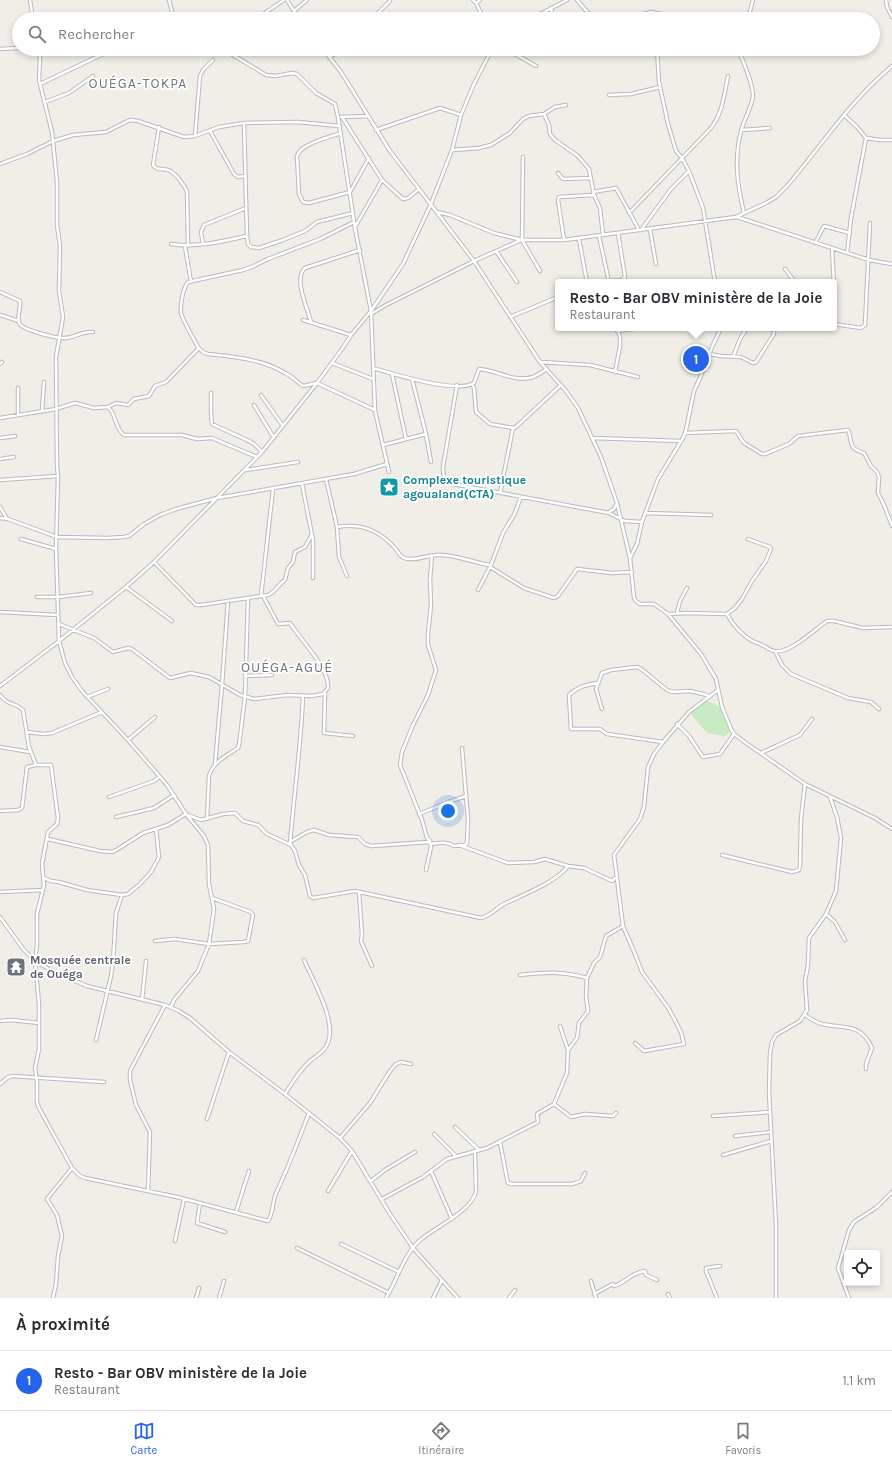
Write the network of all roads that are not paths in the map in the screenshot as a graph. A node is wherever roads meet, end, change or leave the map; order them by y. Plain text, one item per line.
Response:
1 (30, 0) edge
2 (169, 0) edge
3 (284, 0) edge
4 (288, 0) edge
5 (307, 0) edge
6 (473, 0) edge
7 (480, 0) edge
8 (567, 0) edge
9 (577, 0) edge
10 (753, 0) edge
11 (886, 0) edge
12 (390, 1) edge
13 (476, 3) junction
14 (551, 8) junction
15 (294, 11) joint
16 (32, 12) edge
17 (172, 12) edge
18 (266, 12) edge
19 (379, 12) edge
20 (480, 12) edge
21 (544, 12) edge
22 (552, 12) edge
23 (587, 12) edge
24 (750, 12) edge
25 (892, 17) edge
26 (12, 48) edge
27 (0, 49) edge
28 (40, 56) edge
29 (99, 56) edge
30 (235, 56) edge
31 (488, 56) edge
32 (518, 56) edge
33 (657, 56) edge
34 (741, 56) edge
35 (330, 57) edge
36 (213, 60) dead end
37 (536, 66) dead end
38 (892, 66) edge
39 (94, 76) dead end
40 (728, 76) dead end
41 (40, 84) junction
42 (660, 87) junction
43 (609, 95) dead end
44 (45, 102) junction
45 (566, 105) dead end
46 (544, 114) junction
47 (844, 115) junction
48 (368, 116) junction
49 (461, 116) junction
50 (340, 117) junction
51 (244, 122) junction
52 (340, 126) junction
53 (159, 128) junction
54 (770, 128) dead end
55 (376, 130) junction
56 (741, 130) junction
57 (210, 131) junction
58 (341, 133) junction
59 (195, 136) junction
60 (866, 138) junction
61 (892, 140) edge
62 (53, 141) junction
63 (452, 150) junction
64 (369, 158) junction
65 (523, 158) dead end
66 (682, 158) junction
67 (0, 164) edge
68 (689, 171) junction
69 (558, 173) dead end
70 (245, 176) junction
71 (590, 178) junction
72 (382, 180) junction
73 (419, 189) junction
74 (350, 192) junction
75 (594, 193) junction
76 (431, 204) junction
77 (246, 208) junction
78 (437, 212) junction
79 (353, 213) junction
80 (629, 213) junction
81 (744, 213) junction
82 (736, 217) junction
83 (705, 220) junction
84 (355, 222) junction
85 (870, 223) dead end
86 (355, 228) junction
87 (650, 229) junction
88 (640, 230) junction
89 (618, 233) junction
90 (850, 233) junction
91 (603, 235) junction
92 (247, 236) junction
93 (599, 236) junction
94 (579, 238) junction
95 (522, 240) junction
96 (564, 240) junction
97 (815, 243) junction
98 (172, 244) dead end
99 (202, 244) junction
100 (187, 246) junction
101 (832, 248) junction
102 (360, 250) junction
103 (496, 251) junction
104 (847, 253) junction
105 (869, 260) junction
106 (474, 261) junction
107 (656, 264) dead end
108 (892, 264) edge
109 (785, 269) dead end
110 (540, 271) dead end
111 (586, 279) edge
112 (607, 279) edge
113 (623, 279) edge
114 (714, 279) edge
115 (793, 279) edge
116 (834, 279) edge
117 (191, 282) junction
118 (517, 282) dead end
119 (0, 292) edge
120 (555, 298) edge
121 (371, 313) junction
122 (0, 315) edge
123 (510, 316) junction
124 (303, 320) dead end
125 (19, 321) junction
126 (311, 322) junction
127 (837, 324) edge
128 (617, 331) edge
129 (720, 331) edge
130 (745, 331) edge
131 (774, 331) edge
132 (93, 332) dead end
133 (351, 335) junction
134 (59, 339) junction
135 (199, 348) junction
136 (709, 354) junction
137 (733, 357) junction
138 (540, 362) junction
139 (332, 363) junction
140 (373, 368) junction
141 (547, 369) junction
142 (615, 372) junction
143 (392, 373) junction
144 (638, 377) dead end
145 (373, 379) junction
146 (412, 379) junction
147 (44, 382) dead end
148 (317, 383) junction
149 (472, 384) junction
150 (457, 385) junction
151 (561, 385) junction
152 (18, 388) dead end
153 (211, 393) dead end
154 (262, 395) dead end
155 (254, 405) dead end
156 (108, 407) junction
157 (56, 409) junction
158 (42, 411) junction
159 (375, 411) junction
160 (18, 415) junction
161 (0, 418) edge
162 (283, 426) junction
163 (513, 428) junction
164 (685, 433) junction
165 (426, 434) junction
166 (15, 436) dead end
167 (0, 438) edge
168 (274, 438) junction
169 (592, 438) junction
170 (406, 439) junction
171 (681, 441) junction
172 (383, 446) junction
173 (262, 452) junction
174 (14, 457) dead end
175 (257, 457) junction
176 (0, 459) edge
177 (298, 462) dead end
178 (431, 462) dead end
179 (387, 464) junction
180 (246, 470) junction
181 (389, 472) dead end
182 (58, 476) junction
183 (326, 479) junction
184 (0, 480) edge
185 (302, 484) junction
186 (273, 489) junction
187 (500, 493) junction
188 (521, 497) junction
189 (217, 498) junction
190 (617, 502) junction
191 (0, 507) edge
192 (646, 512) junction
193 (609, 513) junction
194 (711, 515) dead end
195 (0, 518) edge
196 (8, 519) junction
197 (622, 520) junction
198 (642, 522) junction
199 (892, 526) edge
200 (337, 527) junction
201 (312, 534) junction
202 (56, 537) junction
203 (21, 538) dead end
204 (748, 539) dead end
205 (56, 549) junction
206 (432, 556) junction
207 (630, 558) junction
208 (154, 562) junction
209 (490, 566) junction
210 (632, 572) junction
211 (347, 576) dead end
212 (313, 578) dead end
213 (126, 587) junction
214 (688, 588) dead end
215 (478, 590) dead end
216 (91, 593) dead end
217 (262, 596) junction
218 (58, 597) junction
219 (37, 598) dead end
220 (248, 598) junction
221 (228, 601) junction
222 (0, 612) edge
223 (677, 613) junction
224 (668, 614) junction
225 (727, 614) junction
226 (58, 615) junction
227 (172, 621) dead end
228 (59, 624) junction
229 (892, 627) edge
230 (74, 629) junction
231 (59, 642) junction
232 (775, 651) junction
233 (272, 675) dead end
234 (245, 676) junction
235 (598, 683) junction
236 (222, 685) junction
237 (0, 686) edge
238 (108, 689) dead end
239 (718, 689) junction
240 (325, 693) junction
241 (0, 695) edge
242 (303, 696) junction
243 (709, 696) junction
244 (87, 697) junction
245 (245, 697) junction
246 (879, 708) dead end
247 (602, 709) dead end
248 (102, 712) junction
249 (155, 717) dead end
250 (812, 719) dead end
251 (678, 724) junction
252 (27, 732) junction
253 (734, 734) junction
254 (353, 736) dead end
255 (128, 740) junction
256 (663, 742) junction
257 (0, 748) edge
258 (462, 748) dead end
259 (30, 752) junction
260 (761, 754) junction
261 (215, 764) junction
262 (36, 765) junction
263 (159, 777) junction
264 (805, 784) junction
265 (174, 795) junction
266 (466, 796) junction
267 (109, 797) dead end
268 (830, 797) junction
269 (0, 811) edge
270 (186, 814) junction
271 (419, 814) junction
272 (116, 817) dead end
273 (207, 819) junction
274 (156, 829) junction
275 (892, 829) edge
276 (48, 839) junction
277 (290, 843) junction
278 (430, 843) junction
279 (459, 845) junction
280 (722, 855) dead end
281 (568, 866) junction
282 (426, 870) dead end
283 (616, 875) junction
284 (44, 878) junction
285 (43, 890) junction
286 (0, 892) edge
287 (359, 892) junction
288 (122, 895) junction
289 (212, 898) junction
290 (826, 914) junction
291 (0, 917) edge
292 (623, 926) junction
293 (845, 940) dead end
294 (155, 941) dead end
295 (209, 944) junction
296 (304, 960) dead end
297 (35, 961) junction
298 (146, 961) dead end
299 (372, 966) dead end
300 (520, 975) dead end
301 (587, 978) junction
302 (108, 991) junction
303 (142, 1000) junction
304 (165, 1005) junction
305 (171, 1007) junction
306 (805, 1015) junction
307 (0, 1021) edge
308 (39, 1023) junction
309 (560, 1026) dead end
310 (96, 1040) dead end
311 (635, 1043) dead end
312 (568, 1050) junction
313 (229, 1052) junction
314 (411, 1064) dead end
315 (866, 1069) dead end
316 (36, 1077) junction
317 (104, 1082) dead end
318 (0, 1084) edge
319 (285, 1094) junction
320 (554, 1104) junction
321 (770, 1112) junction
322 (309, 1113) junction
323 (616, 1113) dead end
324 (713, 1116) dead end
325 (207, 1119) dead end
326 (455, 1127) dead end
327 (771, 1132) junction
328 (434, 1134) dead end
329 (735, 1136) dead end
330 (340, 1138) junction
331 (771, 1141) junction
332 (500, 1142) junction
333 (479, 1150) junction
334 (352, 1151) junction
335 (476, 1151) junction
336 (415, 1152) dead end
337 (723, 1154) dead end
338 (456, 1156) junction
339 (72, 1168) junction
340 (249, 1171) dead end
341 (431, 1171) junction
342 (585, 1173) dead end
343 (371, 1181) junction
344 (148, 1191) junction
345 (328, 1191) dead end
346 (892, 1192) edge
347 (184, 1199) junction
348 (382, 1199) junction
349 (200, 1203) junction
350 (236, 1212) junction
351 (452, 1219) junction
352 (225, 1232) dead end
353 (175, 1241) dead end
354 (341, 1244) dead end
355 (297, 1248) dead end
356 (413, 1248) junction
357 (720, 1266) dead end
358 (399, 1272) junction
359 (442, 1280) junction
360 (657, 1280) dead end
361 (224, 1281) dead end
362 (591, 1281) dead end
363 (199, 1288) dead end
364 (515, 1290) dead end
365 (389, 1293) junction
366 (594, 1294) junction
367 (668, 1294) dead end
368 (53, 1298) edge
369 (196, 1298) edge
370 (219, 1298) edge
371 (386, 1298) edge
372 (433, 1298) edge
373 (458, 1298) edge
374 (509, 1298) edge
375 (596, 1298) edge
376 (670, 1298) edge
377 (717, 1298) edge
378 (776, 1298) edge
379 (849, 1298) edge

1 - 16 street
2 - 17 street
3 - 18 street
4 - 15 street
5 - 15 street
6 - 13 street
7 - 13 street
8 - 14 street
9 - 23 street
10 - 24 street
11 - 25 street
12 - 19 street
13 - 20 street
14 - 21 street
14 - 22 street
26 - 27 street
28 - 41 street
29 - 41 street
30 - 50 street
31 - 49 street
32 - 37 street
33 - 42 street
34 - 56 street
35 - 48 street
36 - 59 street
38 - 47 street
39 - 44 street
40 - 66 street
41 - 44 street
42 - 43 street
42 - 66 street
44 - 62 street
45 - 46 street
46 - 63 street
46 - 71 street
47 - 60 street
47 - 81 street
48 - 50 street
48 - 55 street
49 - 55 street
49 - 63 street
50 - 52 street
50 - 64 street
51 - 52 street
51 - 57 street
51 - 70 street
52 - 58 street
53 - 59 street
53 - 62 street
53 - 100 street
54 - 56 street
55 - 73 street
56 - 81 street
57 - 59 street
57 - 70 street
58 - 74 street
58 - 74 street
60 - 61 street
60 - 90 street
62 - 67 street
62 - 134 street
63 - 76 street
64 - 72 street
64 - 74 street
65 - 95 street
66 - 68 street
66 - 80 street
68 - 83 street
68 - 88 street
69 - 71 street
70 - 77 street
71 - 75 street
72 - 73 street
72 - 86 street
73 - 76 street
74 - 79 street
75 - 80 street
75 - 91 street
75 - 96 street
76 - 78 street
76 - 121 street
77 - 92 street
77 - 99 street
78 - 95 street
78 - 106 street
79 - 84 street
79 - 92 street
80 - 88 street
81 - 82 street
82 - 83 street
82 - 97 street
83 - 87 street
83 - 114 street
84 - 86 street
84 - 117 street
85 - 105 street
86 - 102 street
87 - 88 street
87 - 107 street
88 - 89 street
89 - 91 street
89 - 113 street
90 - 97 street
90 - 104 street
91 - 93 street
92 - 99 street
93 - 94 street
93 - 112 street
94 - 96 street
94 - 111 street
95 - 96 street
95 - 103 street
95 - 110 street
97 - 101 street
98 - 100 street
99 - 100 street
100 - 117 street
101 - 104 street
101 - 116 street
102 - 121 street
102 - 126 street
103 - 106 street
103 - 118 street
104 - 105 street
105 - 108 street
105 - 127 street
106 - 121 street
106 - 123 street
109 - 115 street
117 - 135 street
119 - 125 street
120 - 123 street
121 - 133 street
121 - 140 street
122 - 125 street
123 - 138 street
124 - 126 street
125 - 134 street
126 - 133 street
128 - 142 street
129 - 136 street
130 - 137 street
131 - 137 street
132 - 134 street
133 - 139 street
134 - 157 street
135 - 148 street
135 - 156 street
136 - 137 street
136 - 164 street
138 - 141 street
138 - 142 street
139 - 145 street
139 - 148 street
140 - 143 street
140 - 145 street
141 - 149 street
141 - 151 street
142 - 144 street
143 - 146 street
143 - 170 street
145 - 159 street
146 - 150 street
146 - 165 street
147 - 158 street
148 - 159 street
148 - 162 street
149 - 150 street
149 - 163 street
150 - 187 street
151 - 163 street
151 - 169 street
152 - 160 street
153 - 173 street
154 - 162 street
155 - 168 street
156 - 157 street
156 - 175 street
157 - 158 street
157 - 182 street
158 - 160 street
159 - 172 street
160 - 161 street
162 - 168 street
163 - 187 street
164 - 171 street
164 - 199 street
165 - 170 street
165 - 178 street
166 - 167 street
168 - 173 street
169 - 171 street
169 - 190 street
170 - 172 street
171 - 192 street
172 - 179 street
173 - 175 street
174 - 176 street
175 - 180 street
177 - 180 street
179 - 181 street
179 - 183 street
180 - 189 street
182 - 184 street
182 - 202 street
183 - 185 street
183 - 200 street
185 - 186 street
185 - 201 street
186 - 189 street
186 - 217 street
187 - 188 street
188 - 193 street
188 - 209 street
189 - 202 street
189 - 208 street
190 - 193 street
190 - 197 street
191 - 196 street
192 - 194 street
192 - 198 street
193 - 197 street
195 - 196 street
196 - 202 street
197 - 198 street
197 - 207 street
198 - 207 street
200 - 206 street
200 - 211 street
201 - 212 street
201 - 217 street
202 - 205 street
203 - 205 street
204 - 225 street
205 - 218 street
206 - 209 street
206 - 271 street
207 - 210 street
208 - 213 street
208 - 221 street
209 - 210 street
209 - 215 street
210 - 224 street
213 - 227 street
213 - 230 street
214 - 223 street
216 - 218 street
217 - 220 street
217 - 240 street
218 - 219 street
218 - 226 street
220 - 221 street
220 - 234 street
221 - 236 street
222 - 226 street
223 - 224 street
223 - 225 street
224 - 239 street
225 - 232 street
226 - 228 street
228 - 230 street
228 - 231 street
229 - 232 street
230 - 231 street
230 - 236 street
231 - 237 street
231 - 244 street
232 - 246 street
233 - 234 street
234 - 245 street
235 - 243 street
235 - 247 street
235 - 256 street
236 - 245 street
236 - 261 street
238 - 244 street
239 - 243 street
239 - 253 street
240 - 242 street
240 - 254 street
241 - 252 street
242 - 245 street
242 - 277 street
243 - 251 street
244 - 248 street
245 - 261 street
248 - 252 street
248 - 255 street
249 - 255 street
250 - 260 street
251 - 253 street
251 - 256 street
252 - 259 street
253 - 260 street
255 - 263 street
256 - 283 street
257 - 259 street
258 - 266 street
259 - 262 street
260 - 264 street
261 - 273 street
262 - 269 street
262 - 276 street
263 - 265 street
263 - 267 street
264 - 268 street
264 - 280 street
265 - 270 street
265 - 272 street
266 - 271 street
266 - 279 street
268 - 275 street
268 - 290 street
270 - 273 street
270 - 274 street
270 - 289 street
271 - 278 street
273 - 277 street
274 - 276 street
274 - 288 street
276 - 284 street
277 - 278 street
277 - 287 street
278 - 279 street
278 - 282 street
279 - 281 street
281 - 283 street
281 - 287 street
283 - 292 street
284 - 285 street
284 - 288 street
285 - 286 street
285 - 297 street
287 - 299 street
288 - 302 street
289 - 295 street
289 - 295 street
290 - 293 street
290 - 306 street
291 - 297 street
292 - 301 street
292 - 311 street
294 - 295 street
295 - 305 street
296 - 319 street
297 - 302 street
297 - 308 street
298 - 303 street
300 - 301 street
301 - 312 street
302 - 303 street
302 - 310 street
303 - 304 street
304 - 305 street
304 - 344 street
305 - 313 street
306 - 315 street
306 - 321 street
307 - 308 street
308 - 316 street
309 - 312 street
312 - 320 street
313 - 319 street
313 - 325 street
314 - 330 street
316 - 317 street
316 - 318 street
316 - 339 street
319 - 322 street
320 - 323 street
320 - 332 street
321 - 324 street
321 - 327 street
322 - 330 street
322 - 350 street
326 - 333 street
327 - 329 street
327 - 331 street
328 - 338 street
330 - 334 street
331 - 337 street
331 - 378 street
332 - 333 street
332 - 342 street
333 - 335 street
334 - 343 street
334 - 345 street
335 - 338 street
335 - 351 street
336 - 343 street
338 - 341 street
339 - 344 street
339 - 368 street
340 - 350 street
341 - 348 street
341 - 351 street
343 - 348 street
344 - 347 street
346 - 379 street
347 - 349 street
347 - 353 street
348 - 356 street
349 - 350 street
349 - 352 street
351 - 356 street
354 - 358 street
355 - 365 street
356 - 358 street
356 - 359 street
357 - 377 street
358 - 365 street
359 - 372 street
359 - 373 street
360 - 366 street
361 - 370 street
362 - 366 street
363 - 369 street
364 - 374 street
365 - 371 street
366 - 375 street
367 - 376 street

